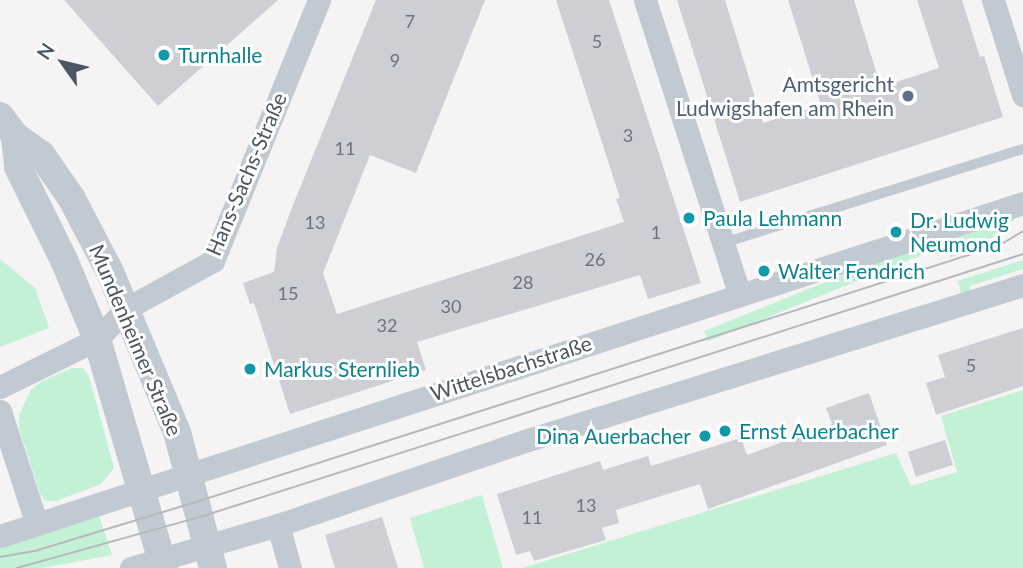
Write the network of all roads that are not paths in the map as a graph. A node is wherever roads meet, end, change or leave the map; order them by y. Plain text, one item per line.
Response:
1 (319, 0) edge
2 (645, 0) edge
3 (993, 0) edge
4 (1023, 95) edge
5 (8, 126) edge
6 (1023, 149) edge
7 (1023, 203) edge
8 (723, 243) junction
9 (1023, 285) edge
10 (739, 293) junction
11 (138, 303) junction
12 (97, 339) junction
13 (0, 387) edge
14 (0, 411) edge
15 (188, 474) junction
16 (142, 489) junction
17 (36, 522) junction
18 (278, 525) junction
19 (0, 536) edge
20 (210, 557) edge
21 (163, 564) edge
22 (131, 568) edge
23 (290, 568) edge

1 - 11 street, Hans-Sachs-Straße
2 - 8 street
3 - 4 street
5 - 11 street, Mundenheimer Straße
5 - 12 street, Mundenheimer Straße
6 - 8 lane
7 - 10 street, Wittelsbachstraße
8 - 10 street
9 - 18 street
10 - 15 street, Wittelsbachstraße
11 - 12 street, Hans-Sachs-Straße
11 - 15 street, Mundenheimer Straße
12 - 13 street, Hans-Sachs-Straße
12 - 16 street, Mundenheimer Straße
14 - 17 street
15 - 16 street, Wittelsbachstraße
15 - 20 street, Mundenheimer Straße
16 - 17 street, Wittelsbachstraße
16 - 21 street, Mundenheimer Straße
17 - 19 street, Wittelsbachstraße
18 - 20 street
18 - 23 street
20 - 21 street
21 - 22 street

